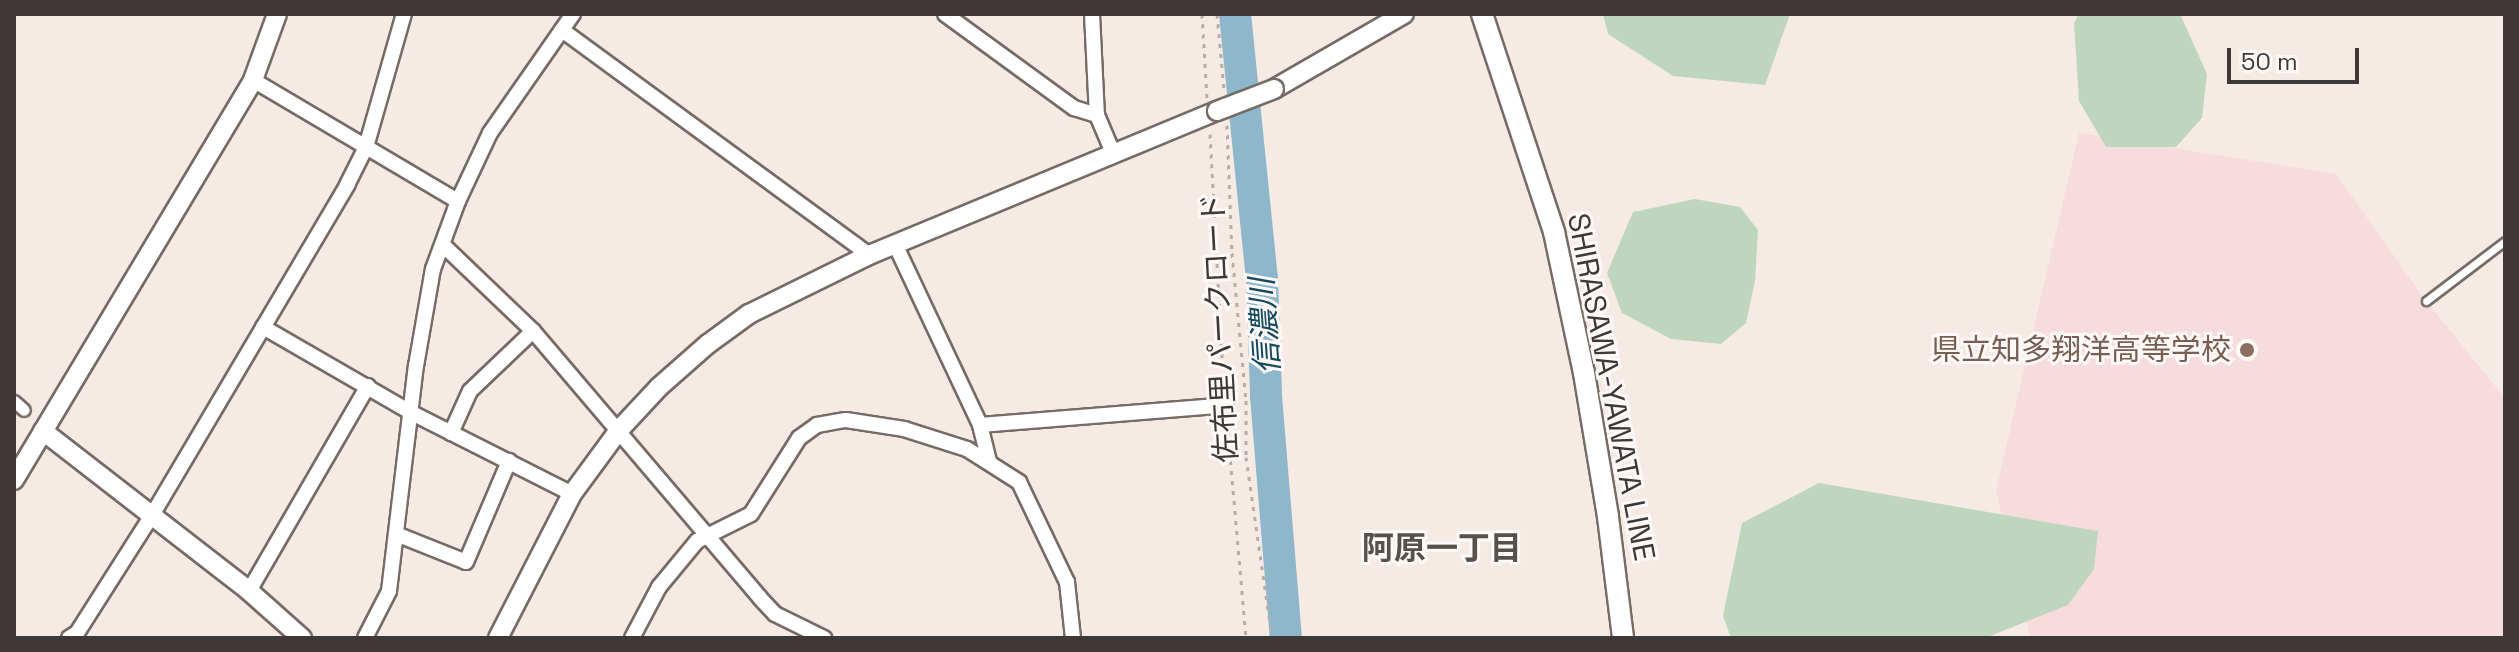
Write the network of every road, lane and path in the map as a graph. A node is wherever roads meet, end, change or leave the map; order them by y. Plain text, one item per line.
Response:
1 (277, 14) edge
2 (404, 14) edge
3 (573, 14) edge
4 (945, 14) edge
5 (1092, 14) edge
6 (1202, 14) edge
7 (1217, 14) edge
8 (1404, 14) edge
9 (1482, 14) edge
10 (562, 30) junction
11 (253, 80) junction
12 (1219, 110) junction
13 (1097, 115) junction
14 (366, 147) junction
15 (1112, 151) junction
16 (458, 201) junction
17 (2505, 241) edge
18 (895, 244) junction
19 (443, 245) junction
20 (869, 255) junction
21 (2426, 301) dead end
22 (263, 327) junction
23 (533, 331) junction
24 (368, 386) junction
25 (14, 401) edge
26 (1226, 405) junction
27 (24, 410) dead end
28 (410, 412) junction
29 (980, 425) junction
30 (619, 430) junction
31 (43, 431) junction
32 (451, 433) junction
33 (509, 461) junction
34 (989, 461) junction
35 (14, 480) edge
36 (572, 494) junction
37 (151, 517) junction
38 (396, 534) junction
39 (709, 536) junction
40 (249, 591) junction
41 (77, 636) edge
42 (302, 638) edge
43 (365, 638) edge
44 (498, 638) edge
45 (632, 638) edge
46 (824, 638) edge
47 (1073, 638) edge
48 (1246, 638) edge
49 (1272, 638) edge
50 (1623, 638) edge

1 - 11 street
2 - 14 street
3 - 10 street
4 - 13 street
5 - 13 street
6 - 12 path
7 - 12 path, 佐布里パークロード
8 - 12 street, bridge
9 - 50 main road, SHIRASAWA-YAWATA LINE
10 - 16 street
10 - 20 street
11 - 14 street
11 - 31 street
12 - 15 street
12 - 26 path
12 - 49 path, 佐布里パークロード
13 - 15 street
14 - 16 street
14 - 22 street
15 - 18 street
16 - 19 street
17 - 21 lane
18 - 20 street
18 - 29 street
19 - 23 street
19 - 28 street
20 - 30 street
22 - 24 street
22 - 37 street
23 - 30 street
23 - 32 street
24 - 28 street
24 - 40 street
25 - 27 street
26 - 29 street
26 - 48 path
28 - 32 street
28 - 38 street
29 - 34 street
30 - 36 street
30 - 39 street
31 - 35 street
31 - 37 street
32 - 33 street
33 - 36 street
33 - 38 street
34 - 39 street
34 - 47 street
36 - 44 street
37 - 40 street
37 - 41 street
38 - 43 street
39 - 45 street
39 - 46 street
40 - 42 street

